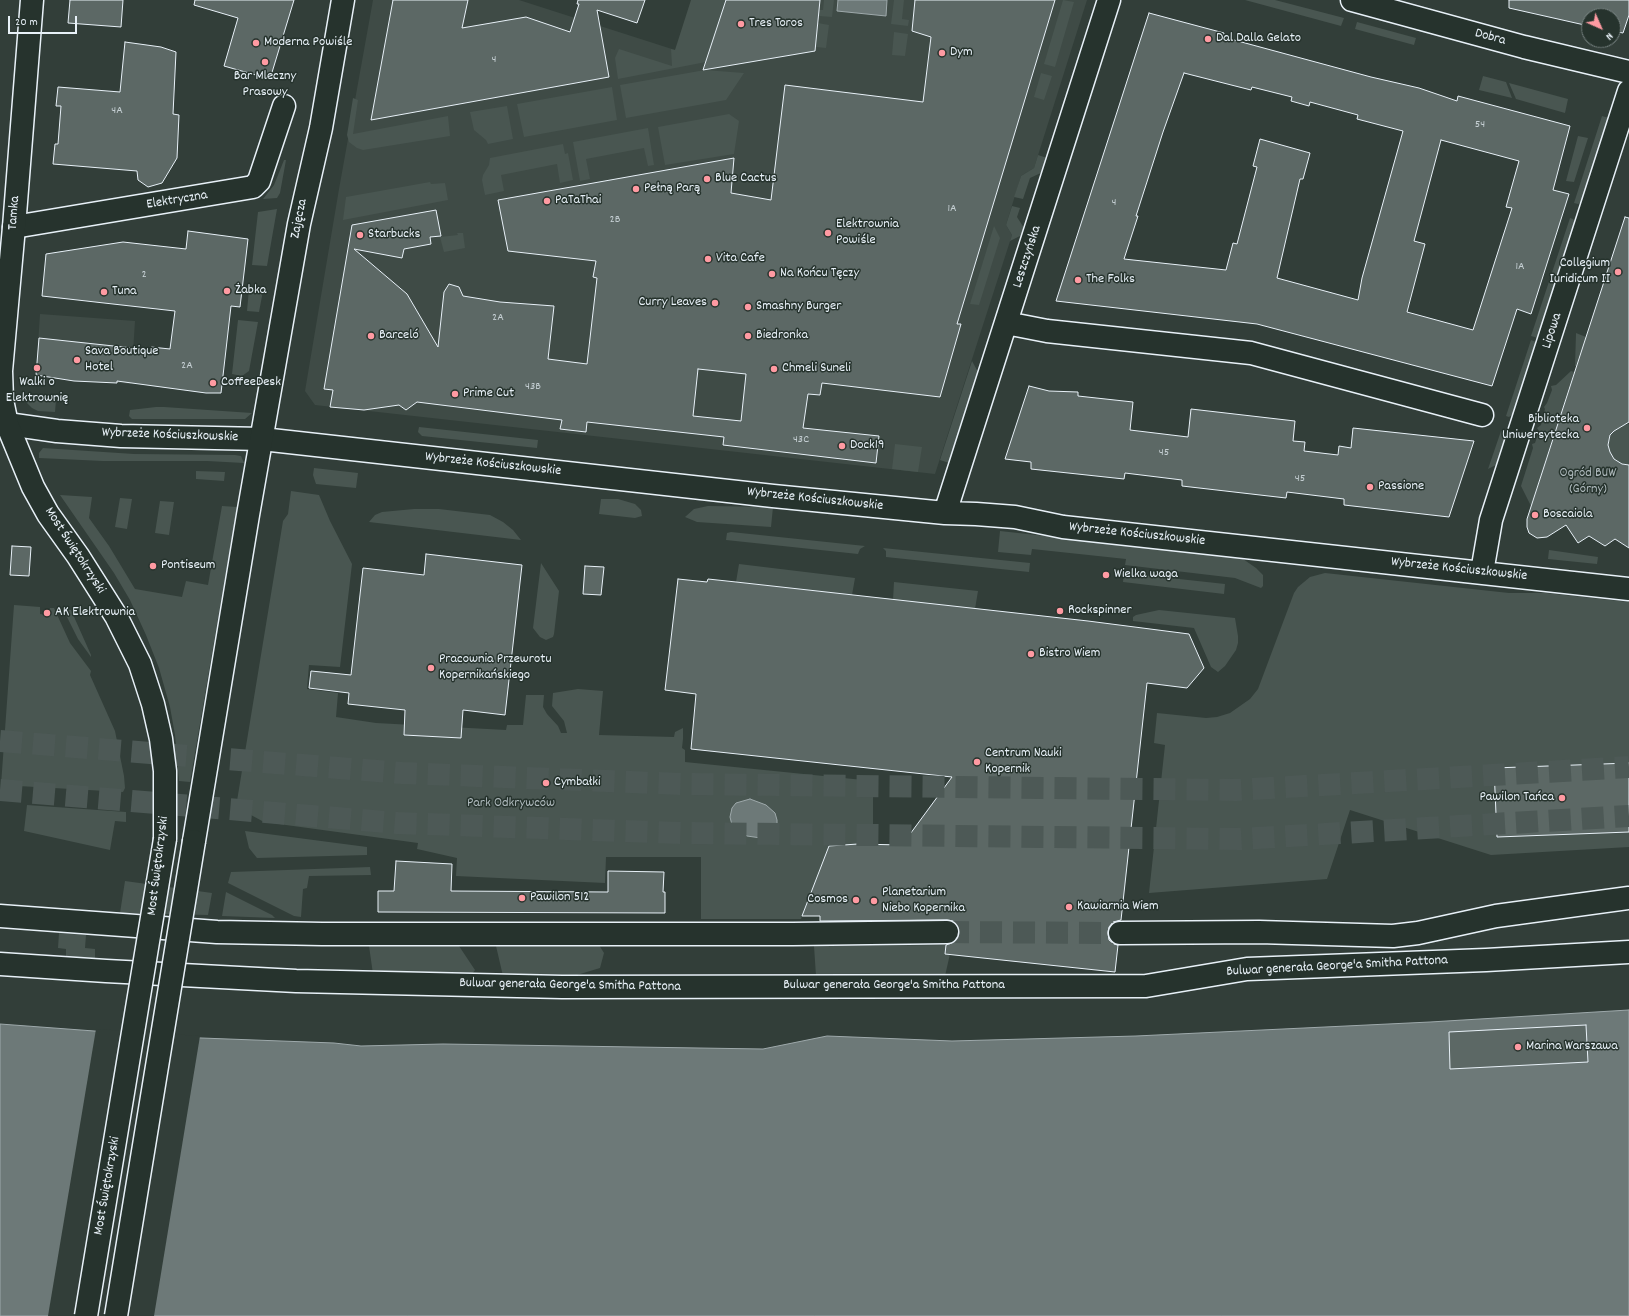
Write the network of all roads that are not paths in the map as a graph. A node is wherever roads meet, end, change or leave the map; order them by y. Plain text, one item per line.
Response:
1 (32, 0) edge
2 (343, 0) edge
3 (1109, 0) edge
4 (1352, 0) edge
5 (1390, 5) edge
6 (1629, 72) edge
7 (1629, 91) edge
8 (284, 106) dead end
9 (14, 228) junction
10 (1006, 323) junction
11 (1482, 415) dead end
12 (4, 424) edge
13 (262, 439) junction
14 (945, 513) junction
15 (1482, 572) junction
16 (1629, 589) edge
17 (1629, 898) edge
18 (0, 916) edge
19 (947, 932) tunnel mouth
20 (1120, 933) tunnel mouth
21 (1629, 952) edge
22 (0, 964) edge
23 (86, 1316) edge
24 (116, 1316) edge

1 - 9 street, Tamka
2 - 13 street, Zajęcza
3 - 10 street, Leszczyńska
4 - 5 street, Dobra
5 - 6 street, Dobra
7 - 15 street, Lipowa
8 - 9 street, Elektryczna
9 - 12 street, Tamka
10 - 11 street
10 - 14 street, Leszczyńska
12 - 13 street, Wybrzeże Kościuszkowskie
12 - 23 street, Most Świętokrzyski, bridge
13 - 14 street, Wybrzeże Kościuszkowskie
13 - 24 street, Most Świętokrzyski, bridge
14 - 15 street, Wybrzeże Kościuszkowskie
15 - 16 street, Wybrzeże Kościuszkowskie
17 - 20 street
18 - 19 street
21 - 22 street, Bulwar generała George'a Smitha Pattona

